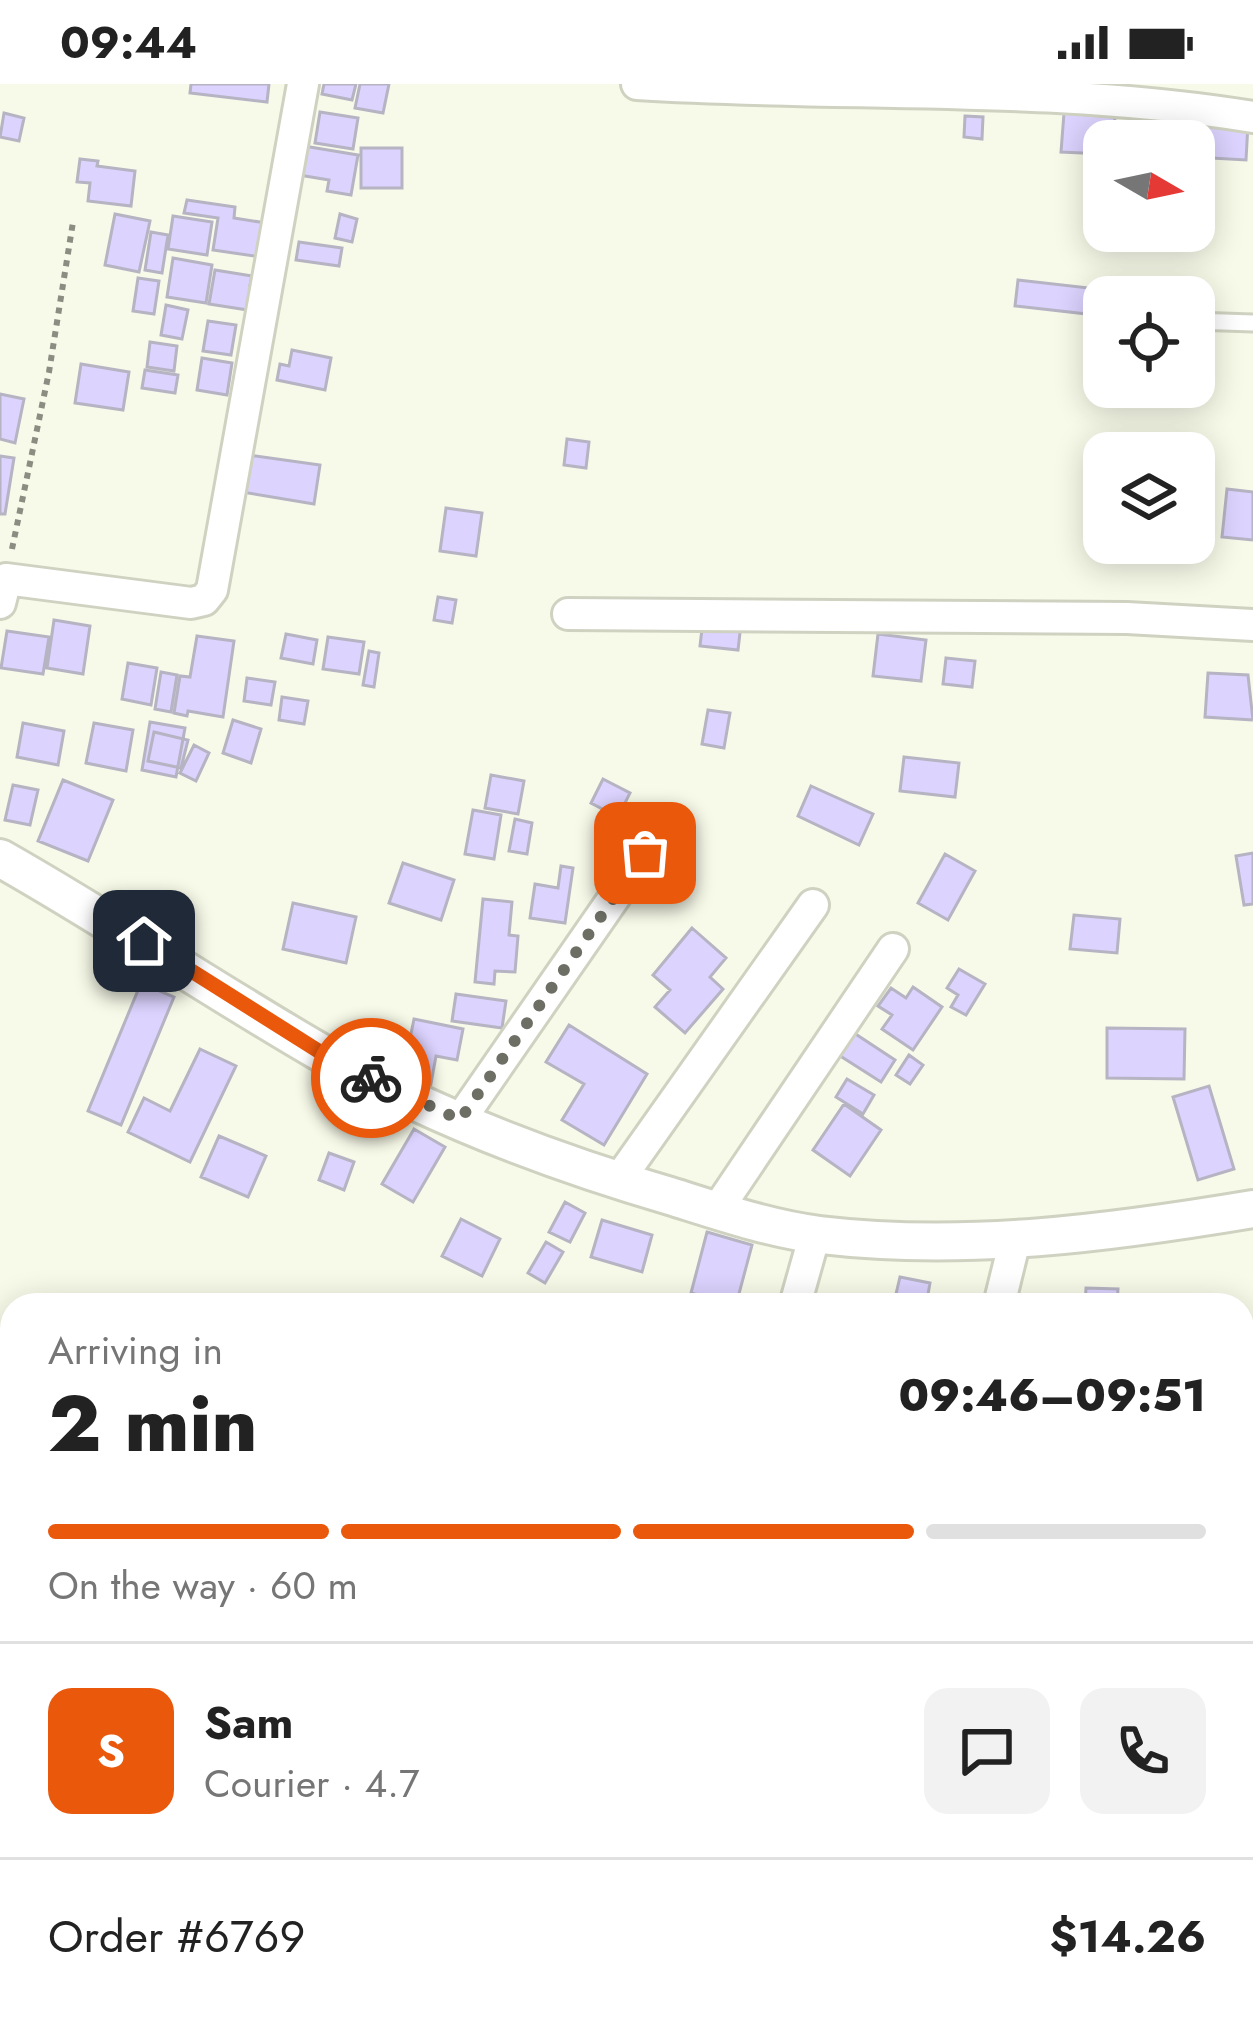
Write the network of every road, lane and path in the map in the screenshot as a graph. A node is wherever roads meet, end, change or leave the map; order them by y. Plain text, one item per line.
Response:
1 (303, 84) edge
2 (638, 84) edge
3 (1253, 117) edge
4 (73, 222) dead end
5 (1215, 322) edge
6 (1253, 323) edge
7 (3, 591) edge
8 (568, 614) dead end
9 (1253, 625) edge
10 (645, 853) dead end
11 (0, 858) edge
12 (813, 905) dead end
13 (893, 949) dead end
14 (460, 1120) junction
15 (618, 1181) junction
16 (1253, 1209) edge
17 (717, 1210) junction
18 (814, 1234) junction
19 (1015, 1240) junction
20 (798, 1293) edge
21 (1002, 1293) edge

1 - 7 street
2 - 3 street
4 - 7 path
5 - 6 lane
8 - 9 street
10 - 14 street
11 - 14 street
12 - 15 street
13 - 17 street
14 - 15 street
15 - 17 street
16 - 19 street
17 - 18 street
18 - 19 street
18 - 20 street
19 - 21 street

